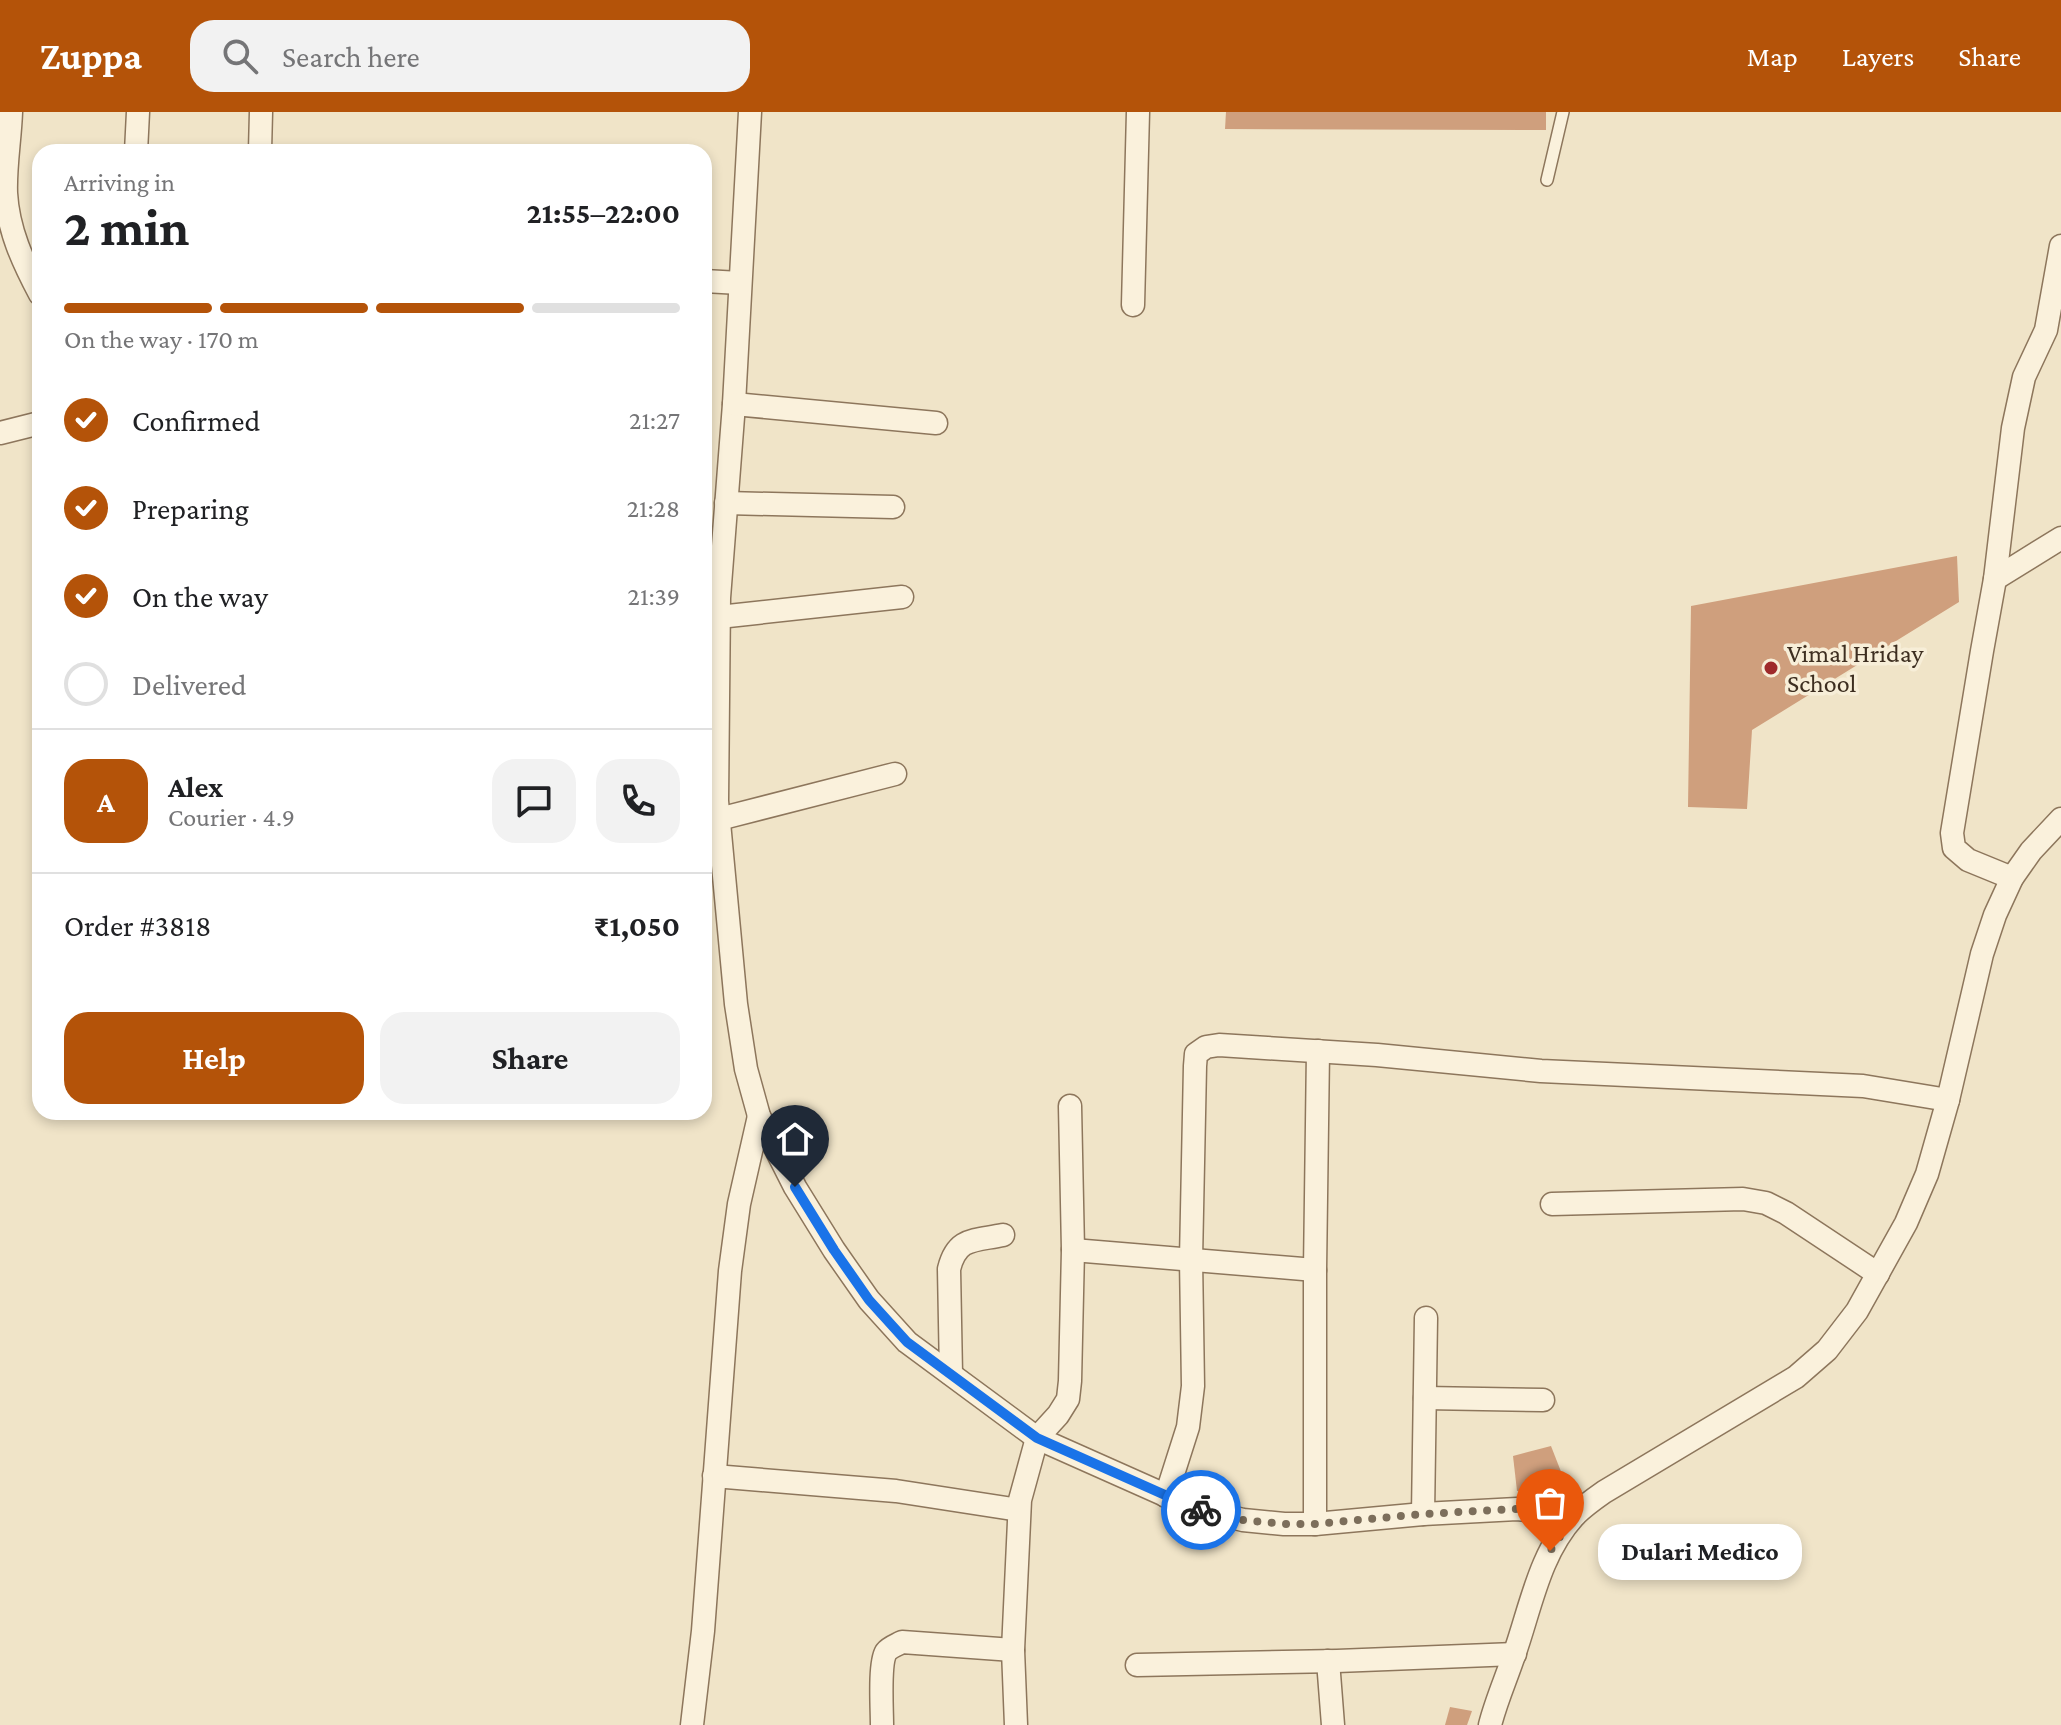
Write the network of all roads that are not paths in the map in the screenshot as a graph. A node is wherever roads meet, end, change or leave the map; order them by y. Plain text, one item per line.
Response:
1 (11, 112) edge
2 (138, 112) edge
3 (261, 112) edge
4 (750, 112) edge
5 (1138, 112) edge
6 (1563, 112) edge
7 (136, 144) edge
8 (260, 144) edge
9 (1547, 180) dead end
10 (2061, 246) edge
11 (32, 278) edge
12 (712, 281) edge
13 (740, 283) junction
14 (1133, 305) dead end
15 (734, 404) junction
16 (936, 423) dead end
17 (32, 425) edge
18 (0, 433) edge
19 (726, 503) junction
20 (893, 507) dead end
21 (2061, 538) edge
22 (1995, 579) junction
23 (902, 597) dead end
24 (719, 617) junction
25 (895, 774) dead end
26 (2061, 819) edge
27 (715, 831) edge
28 (2012, 878) junction
29 (1318, 1051) junction
30 (1948, 1100) junction
31 (1070, 1106) dead end
32 (759, 1116) junction
33 (1552, 1204) dead end
34 (1003, 1235) dead end
35 (1073, 1250) junction
36 (1191, 1259) junction
37 (1315, 1270) junction
38 (1878, 1274) junction
39 (1426, 1318) dead end
40 (951, 1374) junction
41 (1425, 1398) junction
42 (1543, 1400) dead end
43 (1037, 1438) junction
44 (714, 1476) junction
45 (1166, 1496) junction
46 (1019, 1510) junction
47 (1423, 1514) junction
48 (1575, 1515) junction
49 (1315, 1524) junction
50 (1013, 1650) junction
51 (1515, 1654) junction
52 (1328, 1661) junction
53 (1137, 1665) dead end
54 (692, 1725) edge
55 (882, 1725) edge
56 (1016, 1725) edge
57 (1333, 1725) edge
58 (1490, 1725) edge

1 - 11 street
2 - 7 street
3 - 8 street
4 - 13 street
5 - 14 street
6 - 9 lane
10 - 22 street
12 - 13 street
13 - 15 street
15 - 16 street
15 - 19 street
17 - 18 street
19 - 20 street
19 - 24 street
21 - 22 street
22 - 28 street
23 - 24 street
24 - 27 street
25 - 27 street
26 - 28 street
27 - 32 street
28 - 30 street
29 - 30 street
29 - 36 street
29 - 37 street
30 - 38 street
31 - 35 street
32 - 40 street
32 - 44 street
33 - 38 street
34 - 40 street
35 - 36 street
35 - 43 street
36 - 37 street
36 - 45 street
37 - 49 street
38 - 48 street
39 - 41 street
40 - 43 street
41 - 42 street
41 - 47 street
43 - 45 street
43 - 46 street
44 - 46 street
44 - 54 street
45 - 49 street
46 - 50 street
47 - 48 street
47 - 49 street
48 - 51 street
50 - 55 street
50 - 56 street
51 - 52 street
51 - 58 street
52 - 53 street
52 - 57 street

